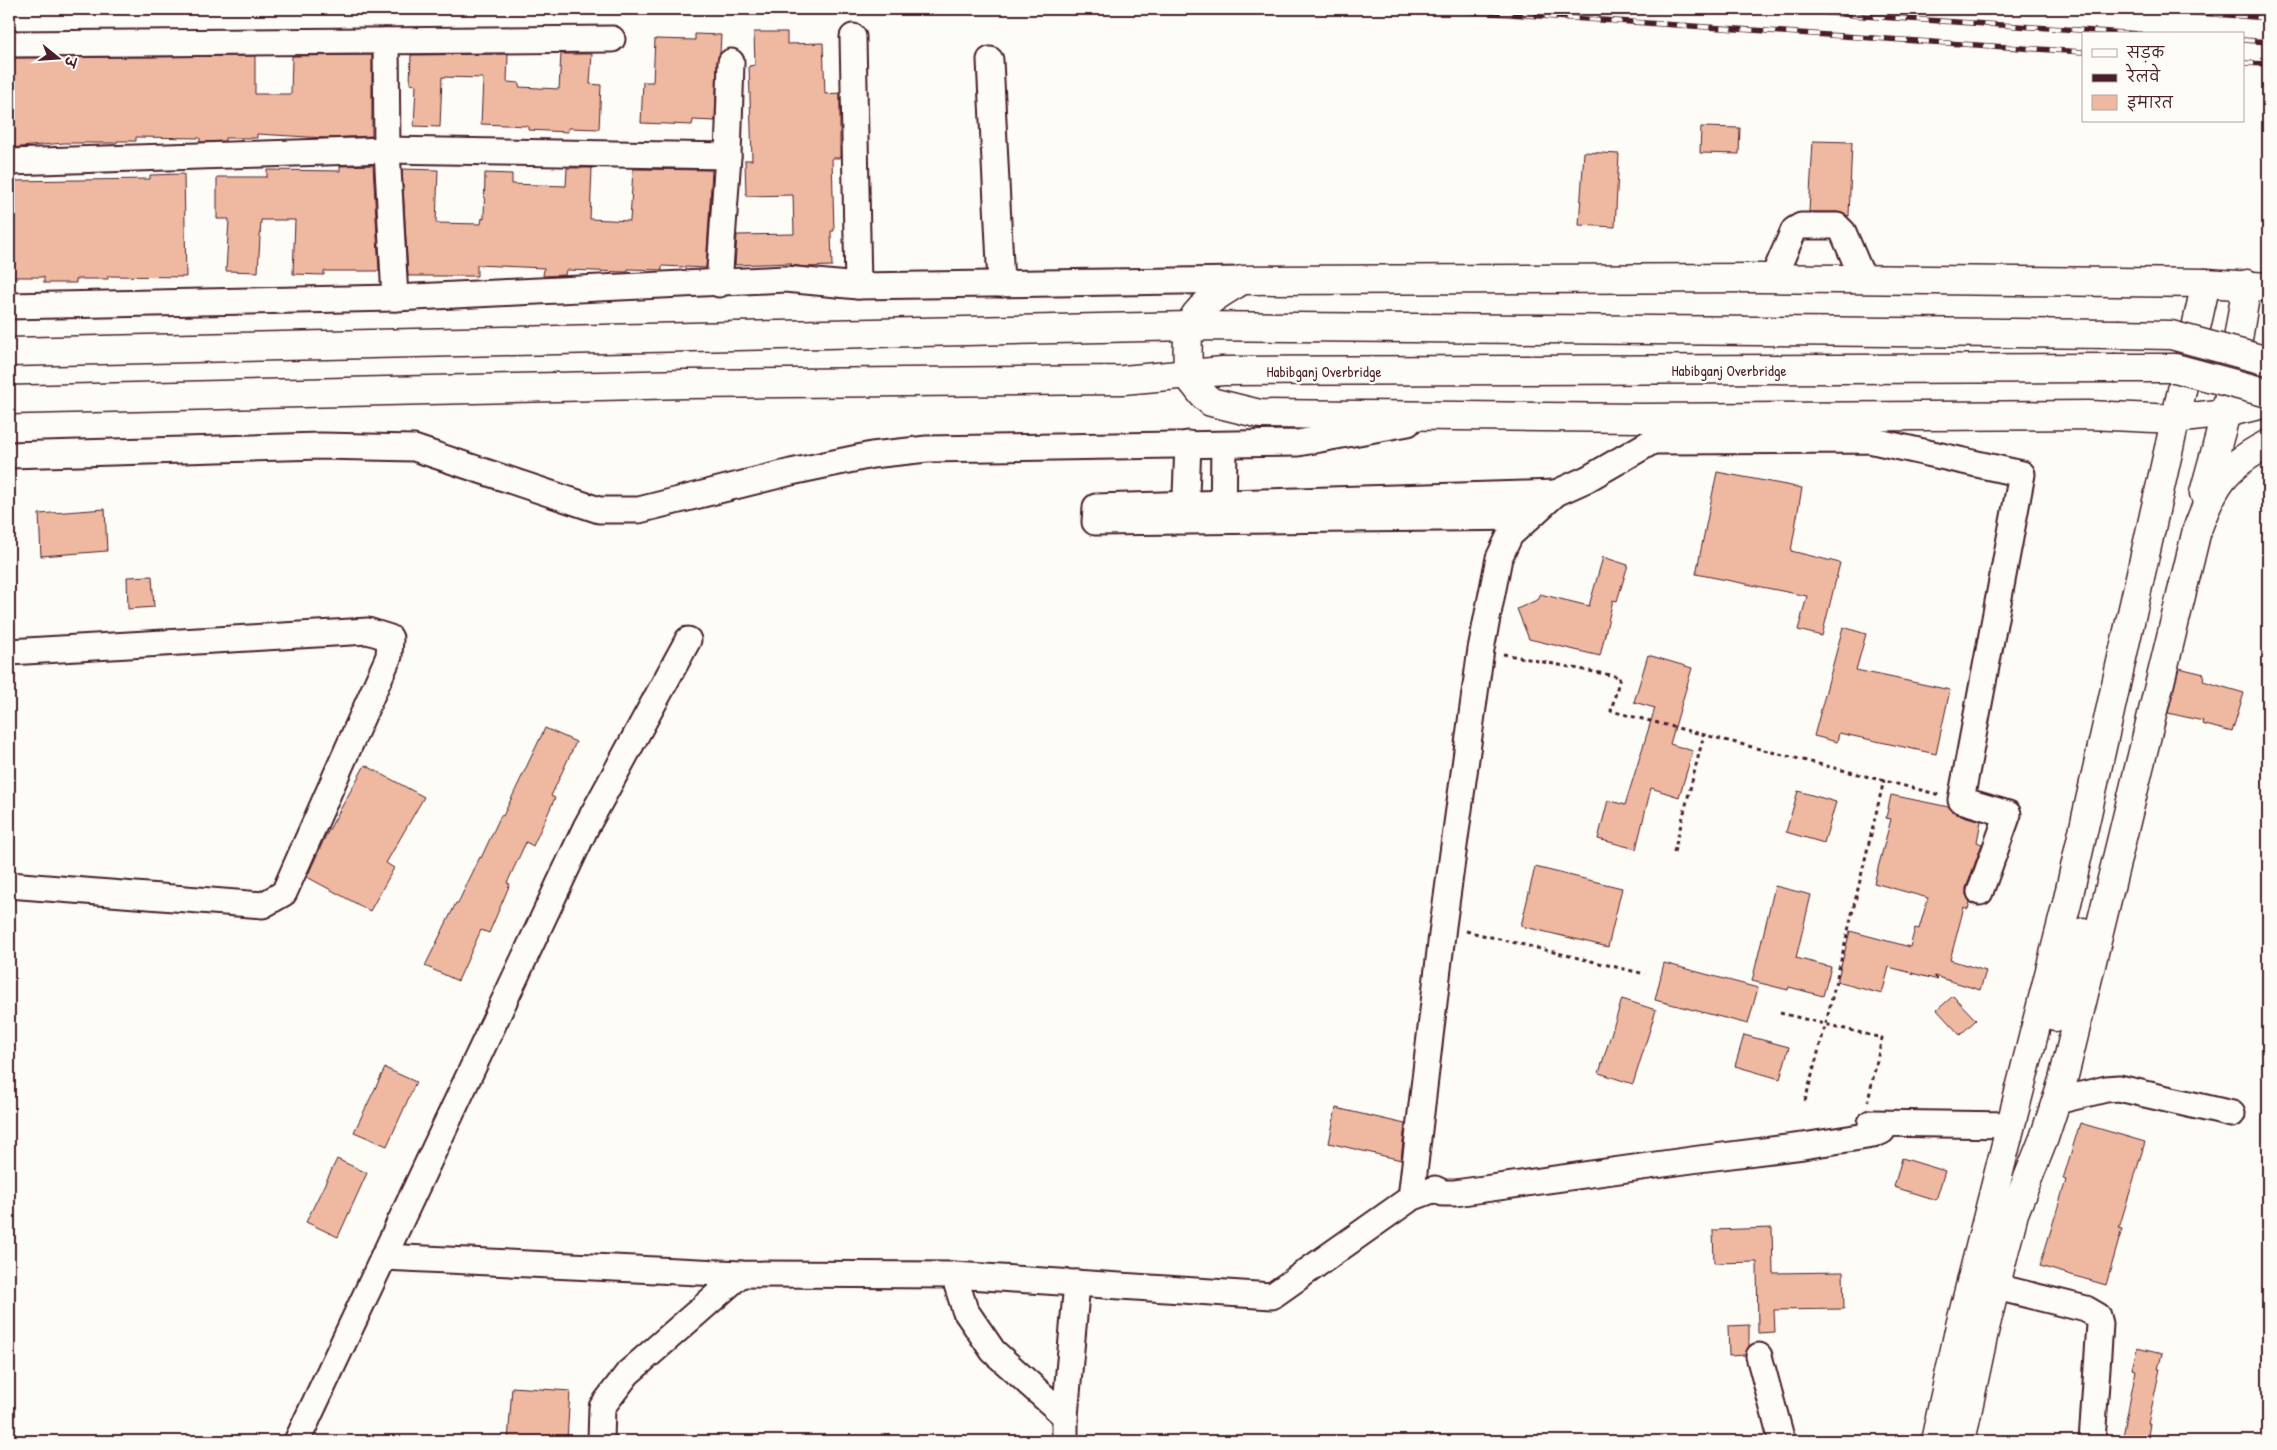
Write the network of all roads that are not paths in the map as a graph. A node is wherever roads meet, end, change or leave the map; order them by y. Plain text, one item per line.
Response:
1 (853, 37) dead end
2 (612, 39) dead end
3 (386, 41) junction
4 (9, 44) edge
5 (990, 60) dead end
6 (731, 62) dead end
7 (387, 150) junction
8 (728, 156) junction
9 (9, 162) edge
10 (1773, 278) junction
11 (1863, 279) junction
12 (1242, 280) junction
13 (2206, 283) junction
14 (718, 284) junction
15 (1001, 284) junction
16 (858, 286) junction
17 (2258, 286) edge
18 (395, 298) junction
19 (9, 306) edge
20 (1190, 326) junction
21 (9, 352) edge
22 (2268, 361) edge
23 (1188, 376) junction
24 (2268, 393) edge
25 (9, 400) edge
26 (2268, 403) edge
27 (2226, 414) junction
28 (1450, 416) junction
29 (2175, 419) junction
30 (1188, 444) junction
31 (2268, 444) edge
32 (1224, 445) junction
33 (9, 455) edge
34 (1556, 493) junction
35 (1223, 511) junction
36 (1527, 517) junction
37 (688, 640) dead end
38 (9, 652) edge
39 (9, 885) edge
40 (1980, 892) dead end
41 (2060, 1090) junction
42 (2232, 1114) dead end
43 (2011, 1125) junction
44 (2044, 1138) junction
45 (1411, 1198) junction
46 (383, 1257) junction
47 (740, 1274) junction
48 (954, 1275) junction
49 (1077, 1283) junction
50 (1983, 1283) junction
51 (1759, 1356) dead end
52 (1066, 1416) junction
53 (297, 1441) edge
54 (601, 1441) edge
55 (1065, 1441) edge
56 (1782, 1441) edge
57 (1935, 1441) edge
58 (1961, 1441) edge
59 (2092, 1441) edge

1 - 16 street
2 - 3 street
3 - 4 street
3 - 7 street
5 - 15 street
6 - 8 street
7 - 8 street
7 - 9 street
7 - 18 street
8 - 14 street
10 - 11 main road
10 - 11 street
10 - 12 main road
11 - 13 main road
12 - 15 street
12 - 20 main road
13 - 17 main road
13 - 29 main road
14 - 16 street
14 - 18 street
15 - 16 street
17 - 27 main road
18 - 19 street
20 - 21 main road
20 - 22 main road, bridge
20 - 23 main road
23 - 24 main road, Habibganj Overbridge, bridge
23 - 25 main road, Habibganj Overbridge
23 - 28 main road
26 - 27 main road
27 - 29 main road
27 - 44 main road
28 - 29 main road
28 - 32 street
29 - 43 main road
30 - 32 street
30 - 33 street
30 - 35 street
31 - 41 main road
32 - 35 street
34 - 35 street
34 - 36 street
34 - 40 street
35 - 36 street
36 - 45 street
37 - 46 street
38 - 39 street
41 - 42 street
41 - 44 main road
43 - 45 street
43 - 50 main road
44 - 50 main road
45 - 49 street
46 - 47 street
46 - 53 street
47 - 48 street
47 - 54 street
48 - 49 street
48 - 52 street
49 - 52 street
50 - 57 main road
50 - 58 main road
50 - 59 street
51 - 56 street
52 - 55 street

